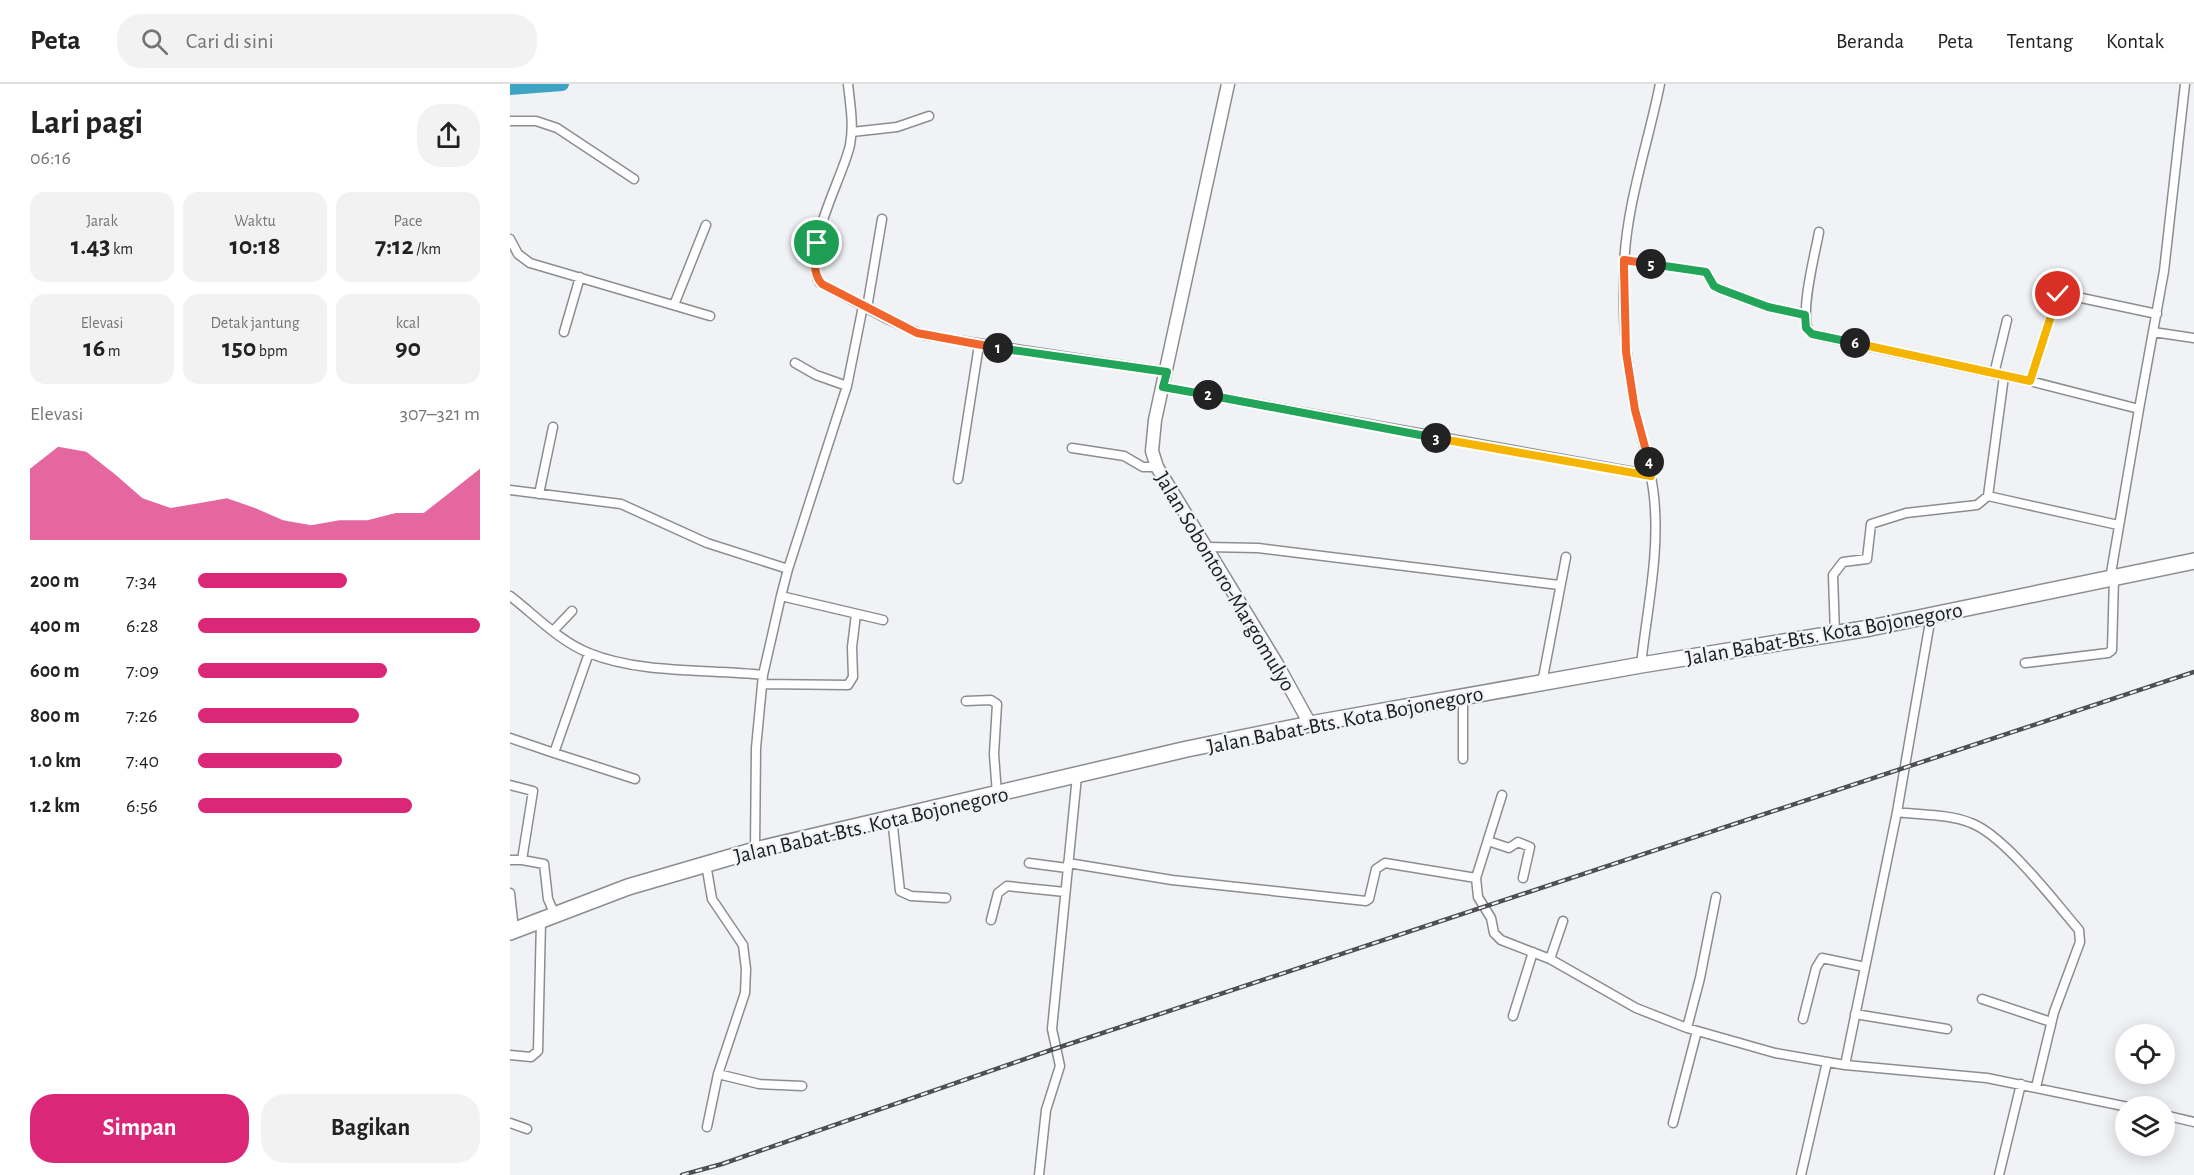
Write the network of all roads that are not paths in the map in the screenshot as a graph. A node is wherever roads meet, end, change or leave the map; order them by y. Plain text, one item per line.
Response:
1 (848, 84) edge
2 (1228, 84) edge
3 (1660, 84) edge
4 (2185, 84) edge
5 (929, 116) dead end
6 (510, 121) edge
7 (852, 132) junction
8 (634, 179) dead end
9 (882, 219) dead end
10 (706, 225) dead end
11 (1819, 232) dead end
12 (512, 243) edge
13 (510, 256) edge
14 (1624, 260) junction
15 (580, 277) junction
16 (674, 305) junction
17 (865, 307) junction
18 (2157, 314) junction
19 (1805, 315) junction
20 (710, 316) dead end
21 (2007, 320) dead end
22 (564, 332) dead end
23 (2153, 332) junction
24 (2194, 338) edge
25 (979, 345) junction
26 (795, 363) dead end
27 (1167, 372) junction
28 (1999, 375) junction
29 (2030, 381) junction
30 (847, 386) junction
31 (1163, 387) junction
32 (2139, 409) junction
33 (553, 427) dead end
34 (1071, 448) dead end
35 (1157, 467) junction
36 (1651, 476) junction
37 (958, 478) dead end
38 (510, 490) edge
39 (539, 494) junction
40 (1988, 496) junction
41 (2118, 525) junction
42 (1207, 547) junction
43 (1566, 557) dead end
44 (2194, 561) edge
45 (788, 569) junction
46 (2112, 578) junction
47 (1559, 585) junction
48 (510, 596) edge
49 (781, 596) junction
50 (572, 611) dead end
51 (856, 614) junction
52 (1931, 616) junction
53 (883, 620) dead end
54 (554, 630) junction
55 (1834, 634) junction
56 (589, 653) junction
57 (2025, 663) dead end
58 (1641, 665) junction
59 (763, 680) junction
60 (1542, 683) junction
61 (1463, 697) junction
62 (966, 701) dead end
63 (1310, 724) junction
64 (510, 738) edge
65 (554, 753) junction
66 (1463, 759) dead end
67 (1077, 776) junction
68 (635, 779) dead end
69 (510, 785) edge
70 (997, 794) junction
71 (1502, 795) dead end
72 (1897, 812) junction
73 (892, 818) junction
74 (1488, 841) junction
75 (755, 850) junction
76 (510, 860) edge
77 (522, 860) junction
78 (1029, 863) dead end
79 (706, 864) junction
80 (1068, 865) junction
81 (1476, 878) junction
82 (1523, 878) dead end
83 (1065, 892) junction
84 (510, 893) edge
85 (1716, 897) dead end
86 (946, 898) dead end
87 (548, 918) junction
88 (991, 920) dead end
89 (1563, 921) dead end
90 (512, 931) edge
91 (1533, 952) junction
92 (1551, 959) junction
93 (1865, 967) junction
94 (1982, 999) dead end
95 (1855, 1014) junction
96 (1513, 1016) dead end
97 (1803, 1019) dead end
98 (2051, 1022) junction
99 (1687, 1028) junction
100 (1947, 1029) dead end
101 (1697, 1031) junction
102 (510, 1055) edge
103 (1827, 1062) junction
104 (1845, 1065) junction
105 (718, 1074) junction
106 (2020, 1084) junction
107 (802, 1086) dead end
108 (2036, 1087) junction
109 (2115, 1104) edge
110 (2175, 1118) edge
111 (2194, 1122) edge
112 (510, 1123) edge
113 (1673, 1123) dead end
114 (707, 1127) dead end
115 (527, 1129) dead end
116 (1039, 1175) edge
117 (1801, 1175) edge
118 (2000, 1175) edge

1 - 7 street
2 - 27 street, Jalan Sobontoro-Margomulyo
3 - 14 street
4 - 18 street
5 - 7 street
6 - 8 street
7 - 17 street
9 - 17 street
10 - 16 street
11 - 19 street
12 - 13 street
12 - 15 street
14 - 19 street
14 - 36 street
15 - 16 street
15 - 22 street
16 - 20 street
17 - 25 street
17 - 30 street
18 - 23 street
18 - 29 street
19 - 28 street
21 - 28 street
23 - 24 street
23 - 32 street
25 - 27 street
25 - 37 street
26 - 30 street
27 - 31 street, Jalan Sobontoro-Margomulyo
28 - 29 street
28 - 40 street
29 - 32 street
30 - 45 street
31 - 35 street, Jalan Sobontoro-Margomulyo
31 - 36 street
32 - 41 street
33 - 39 street
34 - 35 street
35 - 42 street, Jalan Sobontoro-Margomulyo
36 - 58 street
38 - 39 street
39 - 45 street
40 - 41 street
40 - 55 street
41 - 46 street
42 - 47 street
42 - 63 street, Jalan Sobontoro-Margomulyo
43 - 47 street
44 - 46 highway, Jalan Babat-Bts. Kota Bojonegoro
45 - 49 street
46 - 52 highway, Jalan Babat-Bts. Kota Bojonegoro
46 - 57 street
47 - 60 street
48 - 54 street
49 - 51 street
49 - 59 street
50 - 54 street
51 - 53 street
51 - 59 street
52 - 55 highway, Jalan Babat-Bts. Kota Bojonegoro
52 - 72 street
54 - 56 street
55 - 58 highway, Jalan Babat-Bts. Kota Bojonegoro
56 - 59 street
56 - 65 street
58 - 60 highway, Jalan Babat-Bts. Kota Bojonegoro
59 - 75 street
60 - 61 highway, Jalan Babat-Bts. Kota Bojonegoro
61 - 63 highway, Jalan Babat-Bts. Kota Bojonegoro
61 - 66 street
62 - 70 street
63 - 67 highway, Jalan Babat-Bts. Kota Bojonegoro
64 - 65 street
65 - 68 street
67 - 70 highway, Jalan Babat-Bts. Kota Bojonegoro
67 - 80 street
69 - 77 street
70 - 73 highway, Jalan Babat-Bts. Kota Bojonegoro
71 - 74 street
72 - 93 street
72 - 98 street
73 - 75 highway, Jalan Babat-Bts. Kota Bojonegoro
73 - 86 street
74 - 81 street
74 - 82 street
75 - 79 highway, Jalan Babat-Bts. Kota Bojonegoro
76 - 77 street
77 - 87 street
78 - 80 street
79 - 87 highway, Jalan Babat-Bts. Kota Bojonegoro
79 - 105 street
80 - 81 street
80 - 83 street
81 - 91 street
83 - 88 street
83 - 116 street
84 - 90 street
85 - 99 street
87 - 90 highway, Jalan Babat-Bts. Kota Bojonegoro
87 - 102 street
89 - 92 street
91 - 92 street
91 - 96 street
92 - 99 street
93 - 95 street
93 - 97 street
94 - 98 street
95 - 100 street
95 - 104 street
98 - 108 street
99 - 101 street
101 - 103 street
101 - 113 street
103 - 104 street
103 - 117 street
104 - 106 street
105 - 107 street
105 - 114 street
106 - 108 street
106 - 118 street
108 - 109 street
110 - 111 street
112 - 115 street

